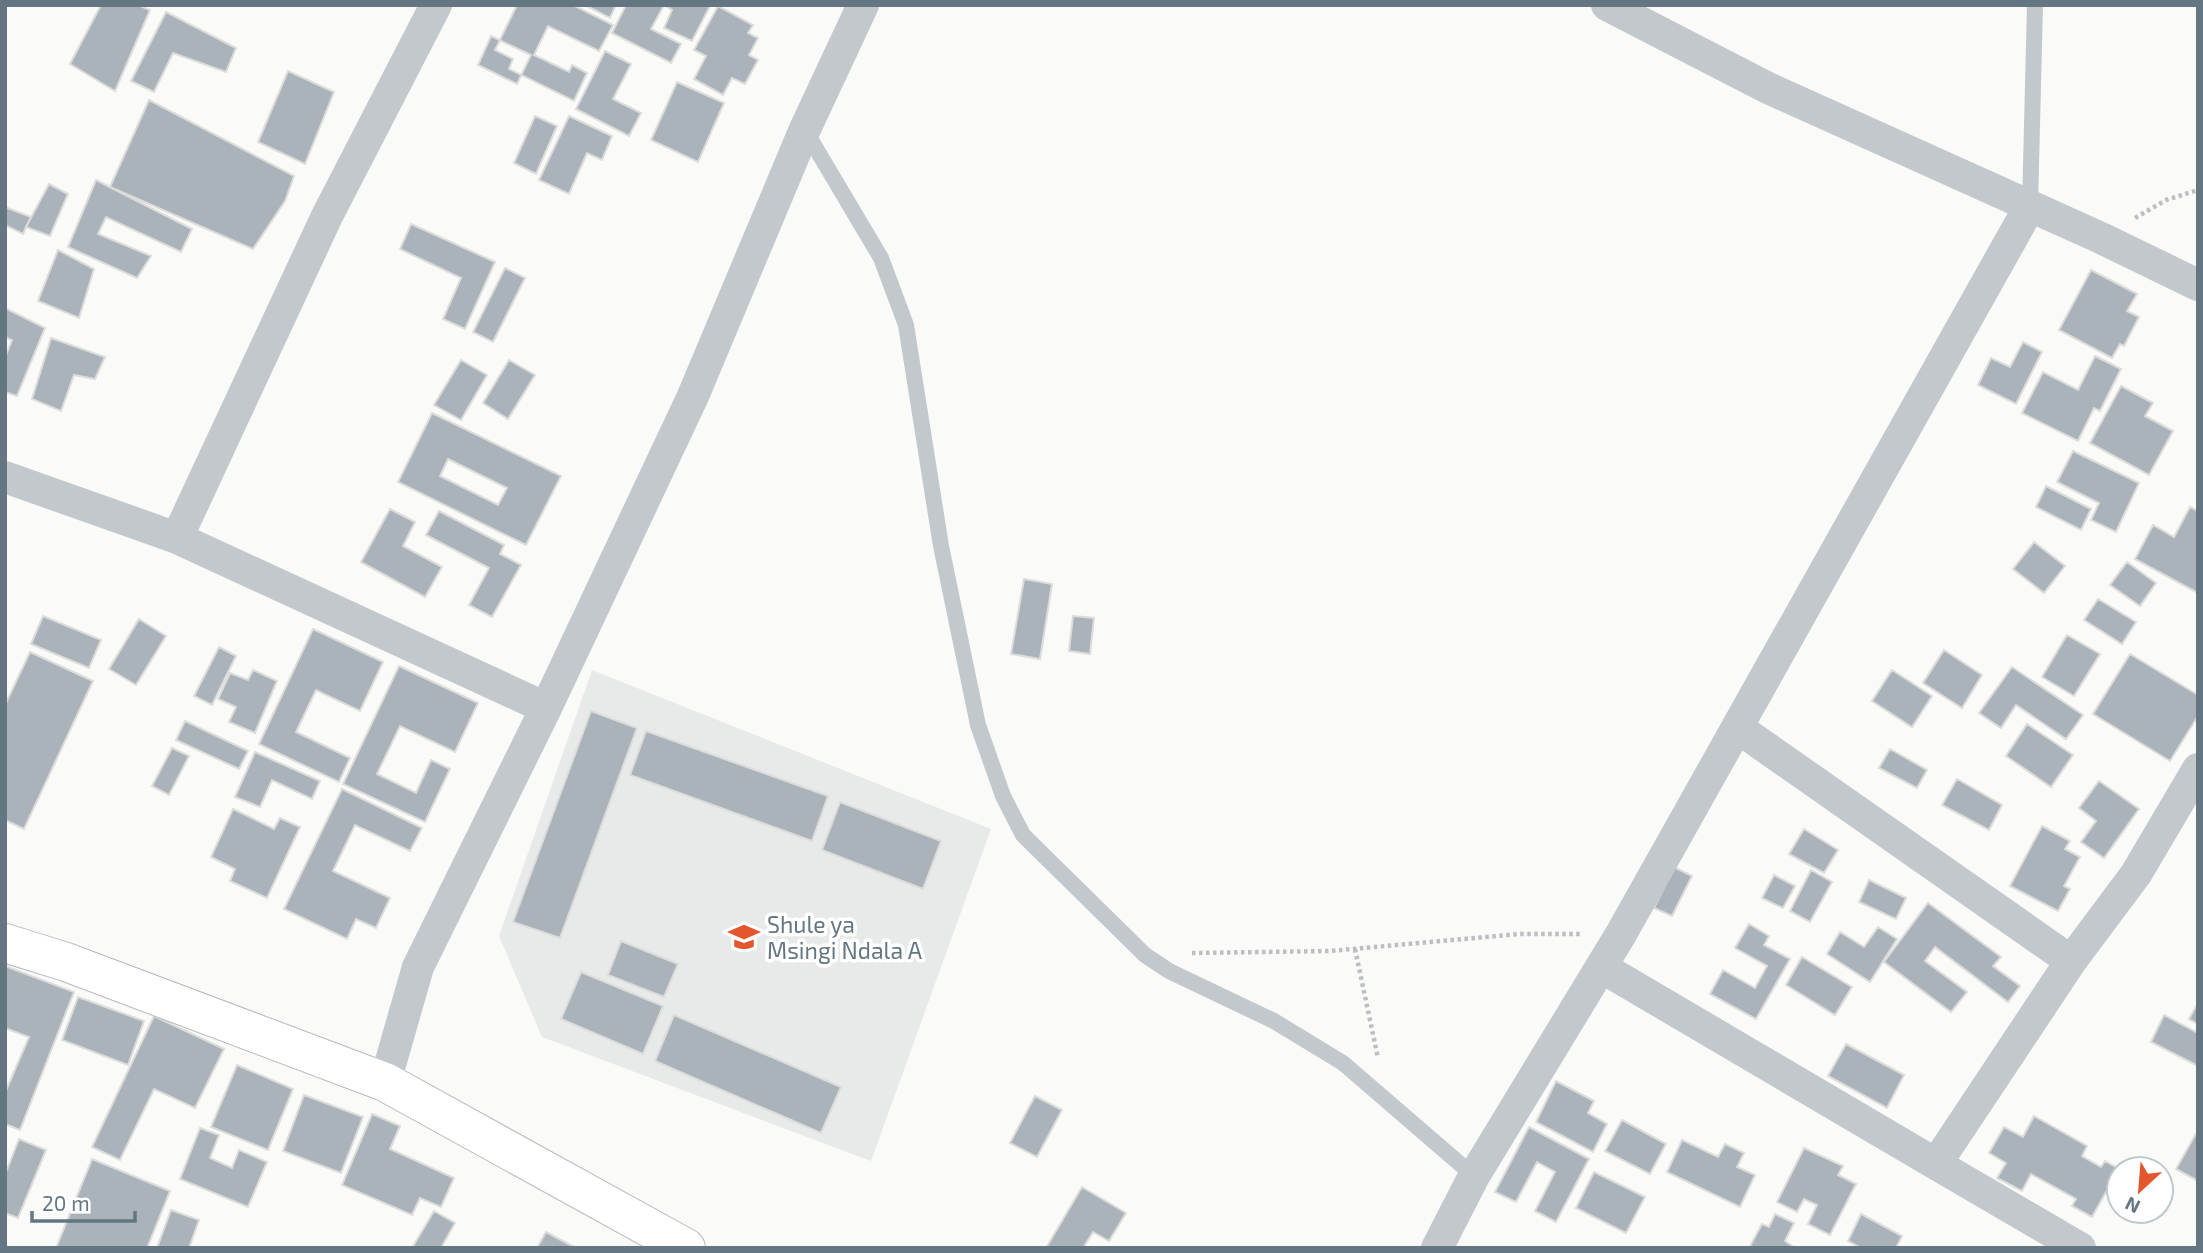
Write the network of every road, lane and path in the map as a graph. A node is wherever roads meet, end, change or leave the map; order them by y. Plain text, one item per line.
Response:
1 (436, 5) edge
2 (863, 5) edge
3 (1607, 5) edge
4 (2035, 5) edge
5 (804, 130) junction
6 (2198, 190) edge
7 (2030, 206) junction
8 (2101, 238) junction
9 (2198, 285) edge
10 (5, 477) edge
11 (177, 538) junction
12 (546, 708) junction
13 (1738, 728) junction
14 (2198, 769) edge
15 (1621, 934) junction
16 (5, 943) edge
17 (1354, 949) junction
18 (1145, 955) junction
19 (2071, 961) junction
20 (1601, 967) junction
21 (385, 1082) junction
22 (1388, 1100) junction
23 (1936, 1164) junction
24 (1474, 1176) junction
25 (686, 1248) edge
26 (1437, 1248) edge
27 (2080, 1248) edge

1 - 11 street
2 - 5 street
3 - 7 street
4 - 7 lane
5 - 12 street
5 - 18 lane
6 - 8 path
7 - 8 street
7 - 13 street
8 - 9 street
10 - 11 street
11 - 12 street
12 - 21 street
13 - 15 street
13 - 19 street
14 - 19 street
15 - 17 path
15 - 20 street
16 - 21 street
17 - 18 path
17 - 22 path
18 - 22 lane
19 - 23 street
20 - 23 street
20 - 24 street
21 - 25 street
22 - 24 lane
23 - 27 street
24 - 26 street

